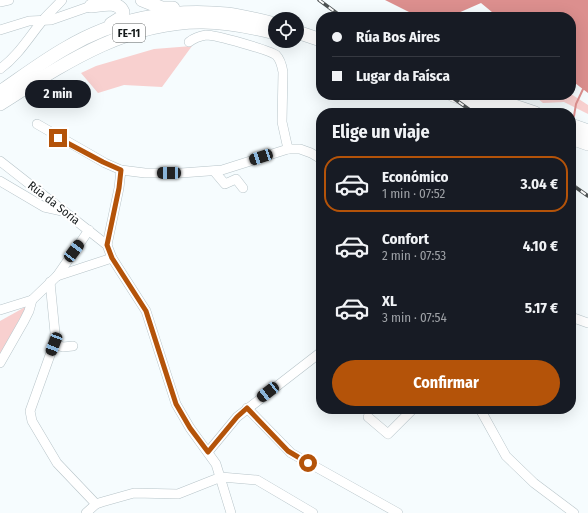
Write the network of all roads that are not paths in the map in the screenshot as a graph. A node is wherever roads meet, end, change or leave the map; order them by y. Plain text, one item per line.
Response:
1 (8, 0) edge
2 (62, 0) edge
3 (103, 0) edge
4 (142, 0) edge
5 (0, 2) edge
6 (91, 6) junction
7 (43, 20) junction
8 (268, 21) edge
9 (268, 23) edge
10 (0, 30) edge
11 (268, 31) edge
12 (96, 32) junction
13 (304, 34) edge
14 (0, 35) edge
15 (316, 38) edge
16 (189, 42) dead end
17 (304, 43) edge
18 (316, 47) edge
19 (0, 69) edge
20 (0, 92) edge
21 (487, 100) edge
22 (490, 100) edge
23 (0, 104) edge
24 (498, 108) edge
25 (518, 108) edge
26 (37, 124) dead end
27 (576, 127) edge
28 (588, 131) edge
29 (576, 140) edge
30 (588, 144) edge
31 (288, 148) junction
32 (316, 156) edge
33 (0, 160) edge
34 (121, 170) junction
35 (214, 171) junction
36 (0, 181) edge
37 (243, 188) dead end
38 (68, 213) junction
39 (89, 230) junction
40 (107, 245) junction
41 (112, 258) junction
42 (54, 279) junction
43 (32, 300) junction
44 (0, 310) edge
45 (576, 319) edge
46 (588, 323) edge
47 (54, 344) junction
48 (73, 346) dead end
49 (316, 356) edge
50 (0, 363) edge
51 (247, 408) junction
52 (408, 414) edge
53 (483, 414) edge
54 (368, 417) dead end
55 (208, 452) junction
56 (221, 477) junction
57 (96, 504) junction
58 (86, 513) edge
59 (231, 513) edge
60 (313, 513) edge
61 (398, 513) edge
62 (574, 513) edge

1 - 5 street
2 - 7 street
3 - 6 highway
4 - 8 highway, FE-11
6 - 7 street
6 - 12 highway, FE-11
7 - 10 street
7 - 14 street
7 - 19 street
9 - 12 highway, FE-11
11 - 23 highway, FE-11
12 - 20 highway, FE-11
13 - 15 highway
16 - 31 street
17 - 18 highway
21 - 24 highway
22 - 25 highway
26 - 34 street
27 - 28 highway
29 - 30 highway
31 - 32 street
31 - 35 street
33 - 38 street, Rúa da Soria
34 - 35 street
34 - 40 street
35 - 37 street
36 - 38 street
38 - 39 street, Rúa da Soria
39 - 40 street, Rúa da Soria
39 - 42 street
40 - 41 street
41 - 42 street
41 - 55 street
42 - 43 street
42 - 47 street
43 - 44 street
43 - 50 street
45 - 46 street
47 - 48 street
47 - 57 street
49 - 51 street
51 - 55 street
51 - 61 street
52 - 54 street
53 - 62 street
55 - 56 street
56 - 57 street
56 - 59 street
56 - 60 street
57 - 58 street

